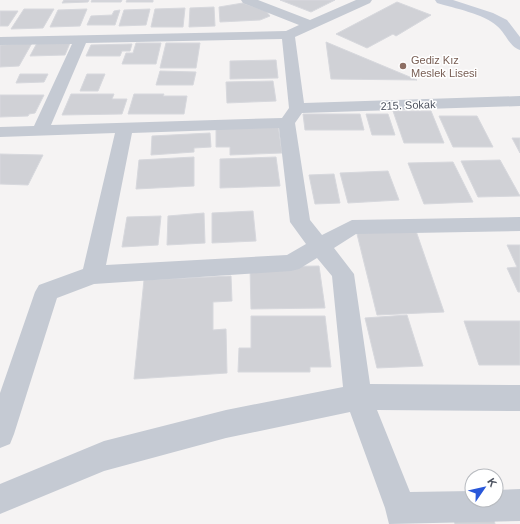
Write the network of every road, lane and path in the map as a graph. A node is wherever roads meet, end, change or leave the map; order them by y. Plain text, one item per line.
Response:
1 (248, 0) edge
2 (366, 0) edge
3 (441, 0) edge
4 (502, 23) junction
5 (520, 23) edge
6 (310, 25) junction
7 (288, 35) junction
8 (81, 39) junction
9 (0, 41) edge
10 (520, 46) edge
11 (520, 102) edge
12 (292, 116) junction
13 (125, 128) junction
14 (40, 131) junction
15 (0, 132) edge
16 (520, 224) edge
17 (320, 246) junction
18 (93, 275) junction
19 (358, 397) junction
20 (520, 398) edge
21 (0, 434) edge
22 (0, 499) edge
23 (520, 505) edge
24 (403, 516) edge

1 - 6 street
2 - 6 street
3 - 4 street
4 - 5 street
4 - 10 street
6 - 7 street
7 - 8 street
7 - 12 street
8 - 9 street
8 - 14 street
11 - 12 street, 215. Sokak
12 - 13 street, 215. Sokak
12 - 17 street
13 - 14 street, 215. Sokak
13 - 18 street
14 - 15 street, 215. Sokak
16 - 17 street
17 - 18 street
17 - 19 street
18 - 21 street
19 - 20 street
19 - 22 street
19 - 24 street
23 - 24 street

